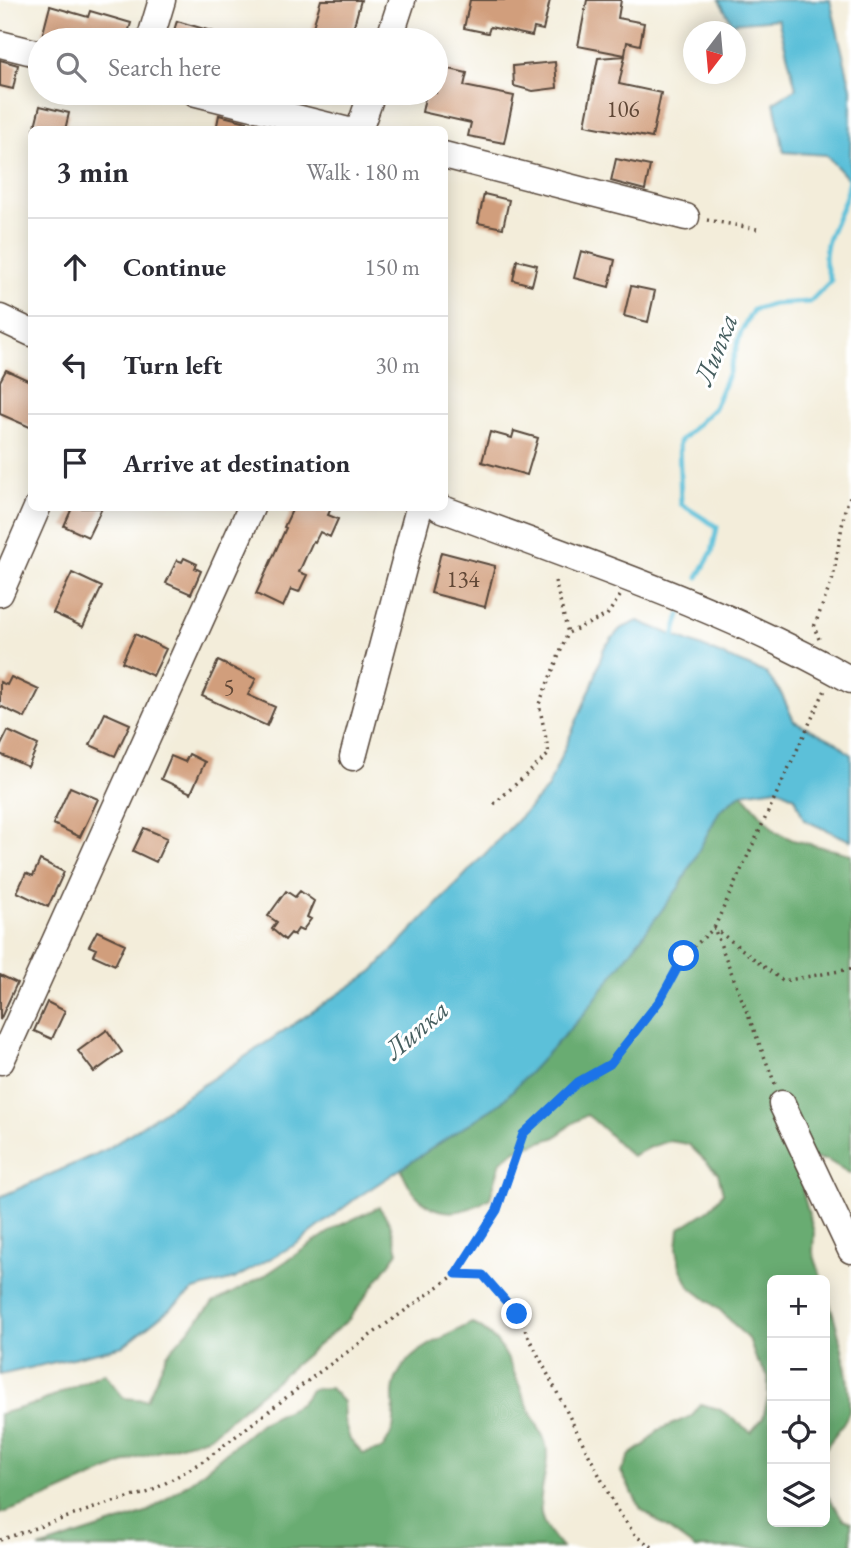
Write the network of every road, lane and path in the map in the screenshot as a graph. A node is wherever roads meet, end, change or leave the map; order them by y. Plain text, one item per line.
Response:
1 (162, 0) edge
2 (402, 0) edge
3 (153, 28) edge
4 (393, 28) edge
5 (0, 44) edge
6 (28, 51) edge
7 (244, 105) edge
8 (368, 105) edge
9 (329, 126) edge
10 (360, 126) edge
11 (448, 156) edge
12 (686, 217) joint
13 (757, 229) dead end
14 (0, 318) edge
15 (28, 331) edge
16 (851, 494) edge
17 (36, 511) edge
18 (250, 511) edge
19 (417, 511) edge
20 (448, 511) edge
21 (631, 580) junction
22 (555, 581) dead end
23 (0, 593) edge
24 (568, 632) junction
25 (843, 675) edge
26 (354, 757) dead end
27 (494, 804) dead end
28 (714, 928) junction
29 (851, 969) edge
30 (1, 1061) edge
31 (782, 1104) joint
32 (851, 1250) edge
33 (456, 1274) junction
34 (0, 1540) edge
35 (654, 1548) edge

1 - 3 street
2 - 4 street
5 - 6 street
7 - 9 street
8 - 10 street
11 - 12 street
12 - 13 path
14 - 15 street
16 - 25 path
17 - 23 street
18 - 30 street
19 - 26 street
20 - 21 street
21 - 24 path
21 - 25 street
22 - 24 path
24 - 27 path
25 - 28 path
28 - 29 path
28 - 31 path
28 - 33 path
31 - 32 street
33 - 34 path
33 - 35 path

